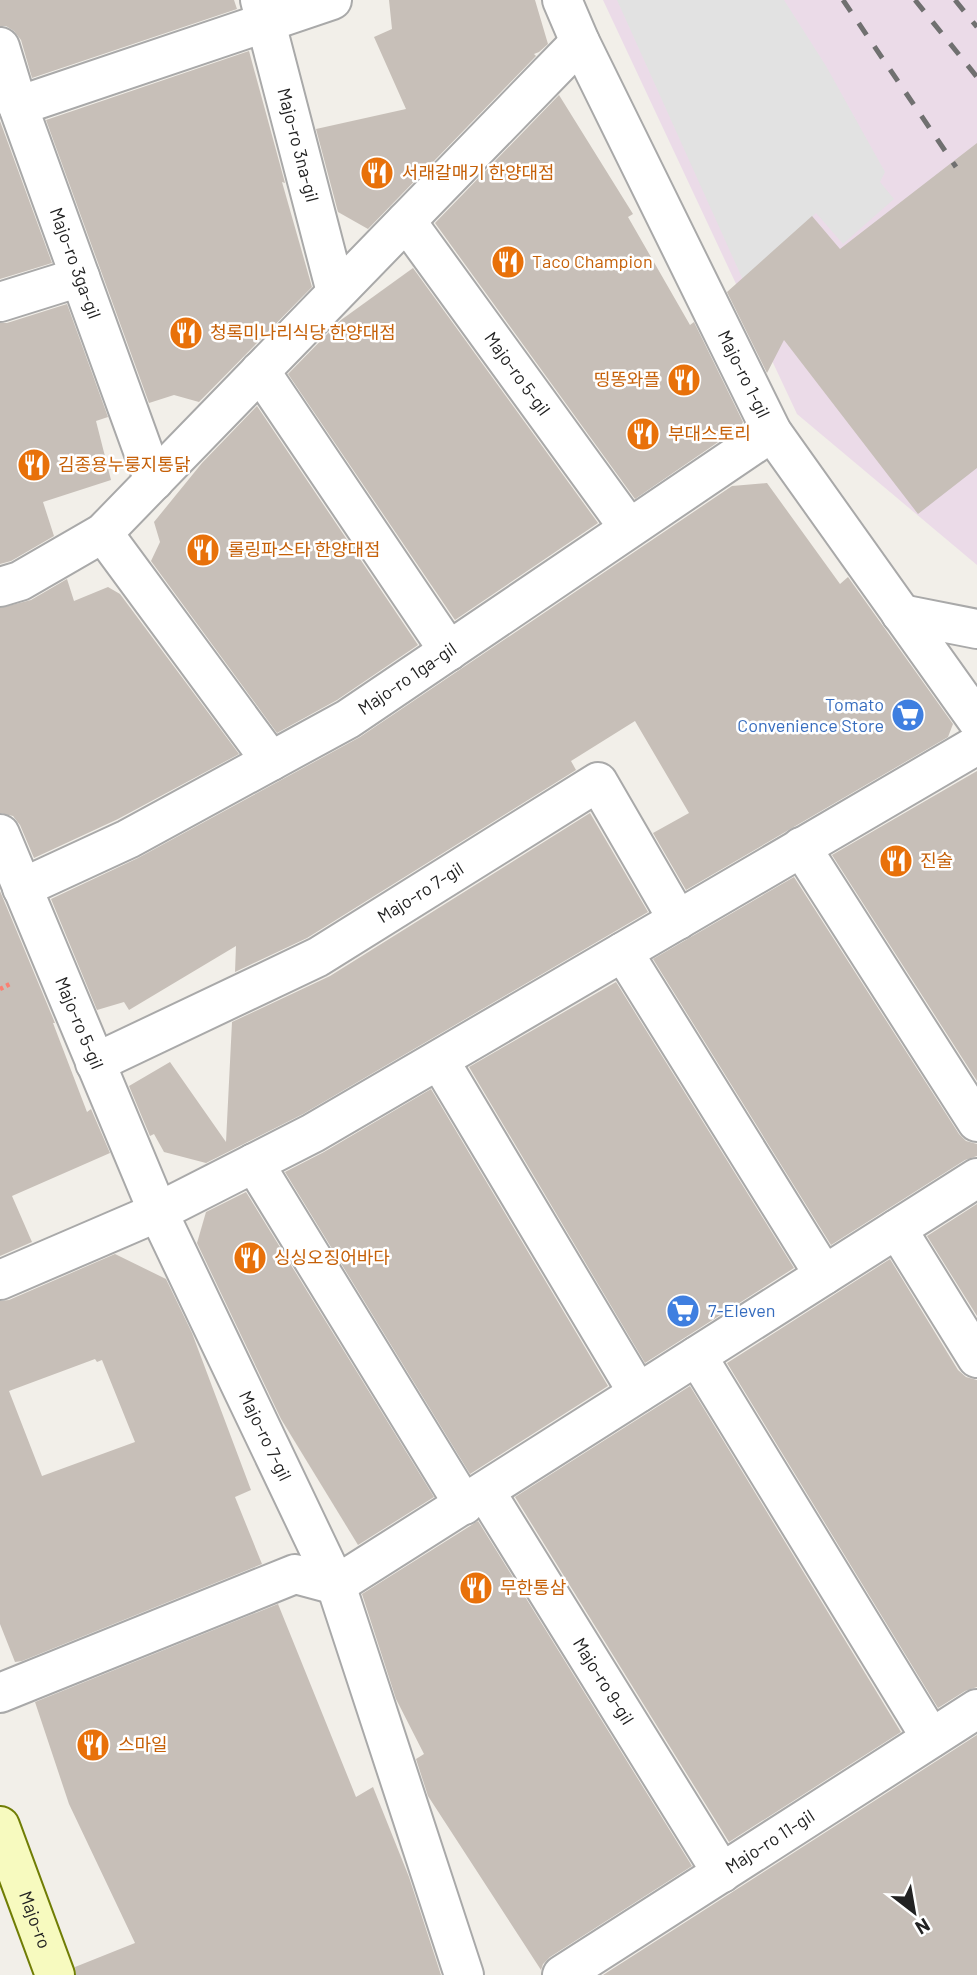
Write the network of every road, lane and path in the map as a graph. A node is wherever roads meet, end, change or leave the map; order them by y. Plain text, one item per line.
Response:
1 (332, 0) edge
2 (562, 0) edge
3 (263, 11) edge
4 (580, 42) junction
5 (0, 47) edge
6 (18, 106) junction
7 (406, 221) junction
8 (80, 277) junction
9 (336, 292) junction
10 (0, 302) edge
11 (260, 371) junction
12 (772, 432) junction
13 (154, 481) junction
14 (629, 528) junction
15 (103, 533) junction
16 (0, 587) edge
17 (901, 614) junction
18 (977, 629) edge
19 (449, 651) junction
20 (977, 720) edge
21 (977, 745) edge
22 (271, 761) junction
23 (0, 834) edge
24 (802, 847) junction
25 (22, 888) junction
26 (678, 920) junction
27 (623, 952) junction
28 (439, 1060) junction
29 (95, 1063) junction
30 (977, 1122) edge
31 (254, 1163) junction
32 (977, 1178) edge
33 (158, 1212) junction
34 (897, 1229) junction
35 (824, 1275) junction
36 (0, 1280) edge
37 (697, 1356) junction
38 (977, 1358) edge
39 (638, 1394) junction
40 (474, 1498) junction
41 (336, 1585) junction
42 (0, 1693) edge
43 (977, 1709) edge
44 (931, 1738) junction
45 (0, 1826) edge
46 (722, 1873) junction
47 (55, 1975) edge
48 (464, 1975) edge
49 (562, 1975) edge

1 - 3 street
2 - 4 street, Majo-ro 1-gil
3 - 6 street
3 - 9 street, Majo-ro 3na-gil
4 - 7 street
4 - 12 street, Majo-ro 1-gil
5 - 6 street, Majo-ro 3ga-gil
6 - 8 street, Majo-ro 3ga-gil
7 - 9 street
7 - 14 street, Majo-ro 5-gil
8 - 10 street
8 - 13 street, Majo-ro 3ga-gil
9 - 11 street
11 - 13 street
11 - 19 street
12 - 14 street, Majo-ro 1ga-gil
12 - 17 street, Majo-ro 1-gil
13 - 15 street
14 - 19 street, Majo-ro 1ga-gil
15 - 16 street
15 - 22 street
17 - 18 street
17 - 20 street, Majo-ro 1-gil
19 - 22 street, Majo-ro 1ga-gil
21 - 24 street
22 - 25 street, Majo-ro 1ga-gil
23 - 25 street, Majo-ro 5-gil
24 - 26 street
24 - 30 street
25 - 29 street, Majo-ro 5-gil
26 - 27 street
26 - 29 street, Majo-ro 7-gil
27 - 28 street
27 - 35 street
28 - 31 street
28 - 39 street
29 - 33 street, Majo-ro 5-gil
31 - 33 street
31 - 40 street
32 - 34 street
33 - 36 street
33 - 41 street, Majo-ro 7-gil
34 - 35 street
34 - 38 street
35 - 37 street
37 - 39 street
37 - 44 street
39 - 40 street
40 - 41 street
40 - 46 street, Majo-ro 9-gil
41 - 42 street
41 - 48 street
43 - 44 street, Majo-ro 11-gil
44 - 46 street, Majo-ro 11-gil
45 - 47 main road, Majo-ro
46 - 49 street, Majo-ro 11-gil

